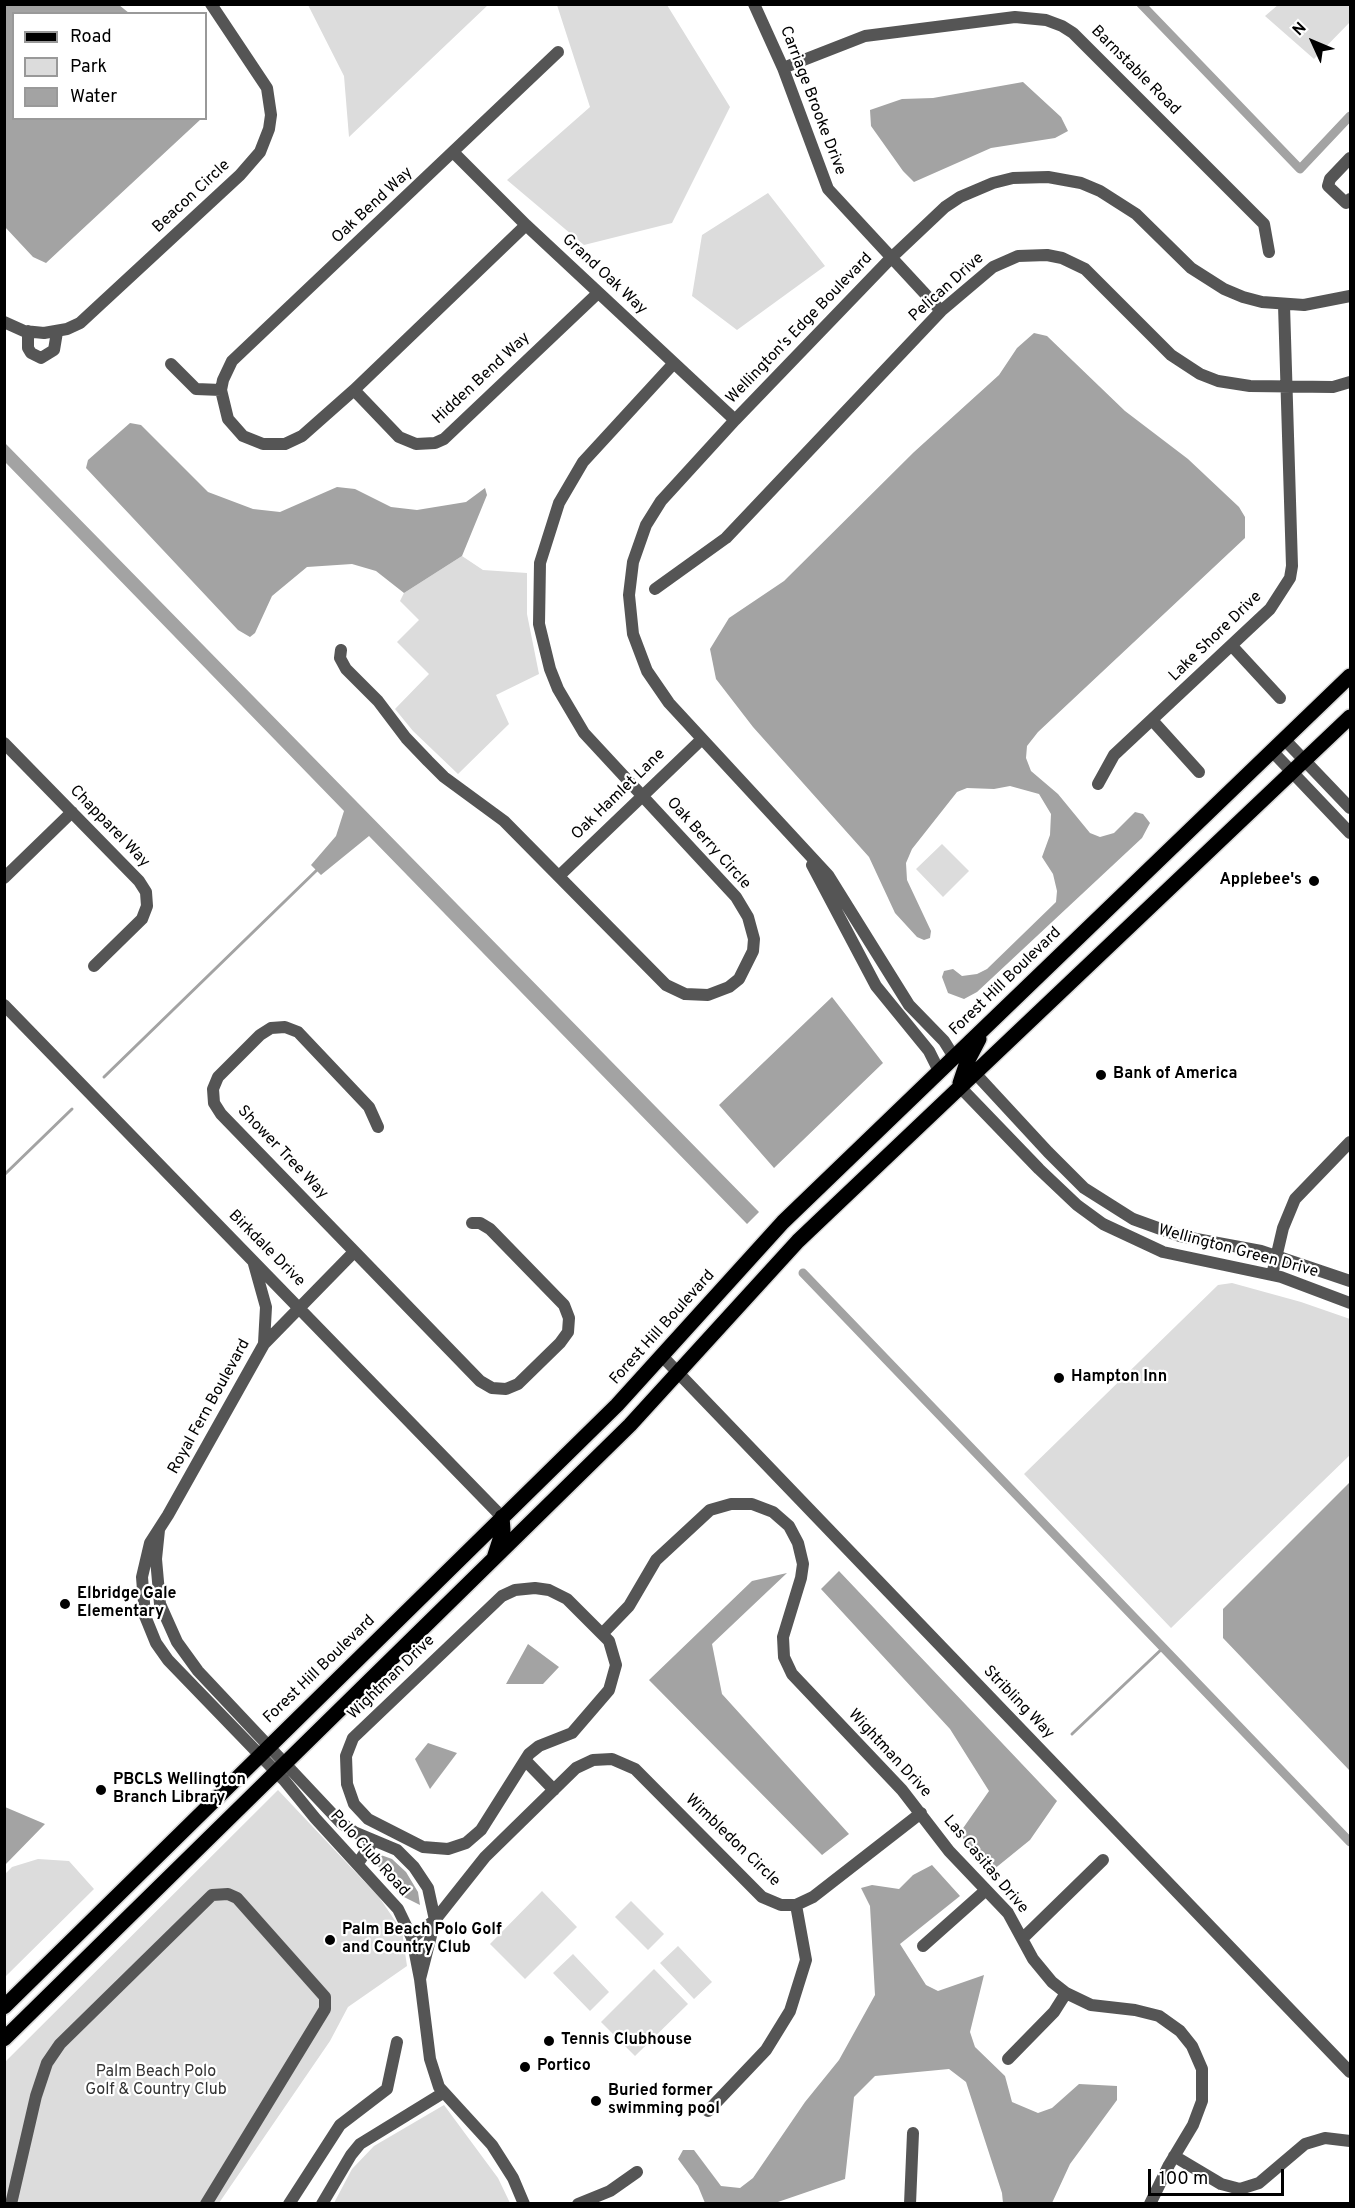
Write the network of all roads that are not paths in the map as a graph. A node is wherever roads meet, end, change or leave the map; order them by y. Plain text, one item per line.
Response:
1 (211, 4) edge
2 (754, 4) edge
3 (558, 52) dead end
4 (783, 68) junction
5 (453, 152) junction
6 (1350, 158) edge
7 (1350, 199) edge
8 (526, 225) junction
9 (1269, 252) dead end
10 (891, 258) junction
11 (598, 293) junction
12 (1350, 296) edge
13 (1284, 305) junction
14 (942, 311) junction
15 (4, 322) edge
16 (28, 331) junction
17 (57, 332) junction
18 (674, 363) junction
19 (171, 364) dead end
20 (1350, 382) edge
21 (1286, 386) junction
22 (221, 390) junction
23 (354, 390) junction
24 (735, 420) junction
25 (655, 589) dead end
26 (1232, 645) junction
27 (341, 650) dead end
28 (1350, 676) edge
29 (1280, 698) dead end
30 (1350, 717) edge
31 (1152, 720) junction
32 (702, 739) junction
33 (1284, 739) junction
34 (4, 743) edge
35 (1272, 751) junction
36 (1304, 761) junction
37 (1199, 772) dead end
38 (1292, 772) junction
39 (1098, 784) dead end
40 (643, 796) junction
41 (1350, 808) edge
42 (72, 812) junction
43 (1350, 833) edge
44 (806, 854) junction
45 (559, 876) junction
46 (4, 878) edge
47 (94, 966) dead end
48 (4, 1005) edge
49 (987, 1026) junction
50 (954, 1057) junction
51 (939, 1071) junction
52 (974, 1072) junction
53 (959, 1086) junction
54 (920, 1124) junction
55 (378, 1127) dead end
56 (1350, 1143) edge
57 (472, 1223) dead end
58 (1189, 1237) junction
59 (354, 1252) junction
60 (1276, 1255) junction
61 (1185, 1256) junction
62 (252, 1260) junction
63 (1272, 1275) junction
64 (1350, 1281) edge
65 (1350, 1302) edge
66 (299, 1306) junction
67 (264, 1344) junction
68 (662, 1356) junction
69 (680, 1374) junction
70 (502, 1517) junction
71 (159, 1530) junction
72 (493, 1561) junction
73 (602, 1634) junction
74 (273, 1760) junction
75 (525, 1760) junction
76 (554, 1790) junction
77 (921, 1813) junction
78 (354, 1832) junction
79 (373, 1841) junction
80 (341, 1847) junction
81 (1103, 1860) dead end
82 (358, 1863) junction
83 (986, 1890) junction
84 (796, 1905) junction
85 (435, 1920) junction
86 (412, 1938) junction
87 (1023, 1938) junction
88 (923, 1946) dead end
89 (420, 1979) junction
90 (1066, 1993) junction
91 (4, 2007) edge
92 (4, 2039) edge
93 (397, 2042) dead end
94 (1008, 2059) dead end
95 (1350, 2072) edge
96 (443, 2094) junction
97 (708, 2111) dead end
98 (913, 2133) dead end
99 (1350, 2141) edge
100 (1174, 2156) junction
101 (637, 2172) dead end
102 (11, 2204) edge
103 (206, 2204) edge
104 (289, 2204) edge
105 (322, 2204) edge
106 (524, 2204) edge
107 (578, 2204) edge
108 (910, 2204) edge
109 (1150, 2204) edge

1 - 17 street, Beacon Circle
2 - 4 street, Carriage Brooke Drive
3 - 5 street, Oak Bend Way
4 - 9 street, Barnstable Road
4 - 10 street, Carriage Brooke Drive
5 - 8 street, Grand Oak Way
5 - 22 street, Oak Bend Way
6 - 7 street
8 - 11 street, Grand Oak Way
8 - 23 street
10 - 13 street, Wellington's Edge Boulevard
10 - 14 street, Carriage Brooke Drive
10 - 24 street, Wellington's Edge Boulevard
11 - 18 street, Grand Oak Way
11 - 23 street, Hidden Bend Way
12 - 13 street, Wellington's Edge Boulevard
13 - 21 street, Lake Shore Drive
14 - 21 street, Pelican Drive
14 - 25 street, Pelican Drive
15 - 16 street, Beacon Circle
16 - 17 street, Beacon Circle
16 - 17 street
18 - 24 street, Grand Oak Way
18 - 40 street, Oak Berry Circle
19 - 22 street
20 - 21 street, Pelican Drive
21 - 26 street, Lake Shore Drive
22 - 23 street
24 - 32 street, Wellington's Edge Boulevard
26 - 29 street
26 - 31 street, Lake Shore Drive
27 - 45 street, Oak Berry Circle
28 - 33 main road, Forest Hill Boulevard
30 - 36 main road, Forest Hill Boulevard
31 - 37 street
31 - 39 street, Lake Shore Drive
32 - 40 street, Oak Hamlet Lane
32 - 44 street, Wellington's Edge Boulevard
33 - 35 main road, Forest Hill Boulevard
33 - 36 street
34 - 42 street, Chapparel Way
35 - 38 street
35 - 49 main road, Forest Hill Boulevard
36 - 38 main road, Forest Hill Boulevard
36 - 41 street
38 - 43 street
38 - 52 main road, Forest Hill Boulevard
40 - 45 street, Oak Hamlet Lane
40 - 45 street, Oak Berry Circle
42 - 46 street
42 - 47 street, Chapparel Way
44 - 50 street, Wellington's Edge Boulevard
44 - 51 street, Wellington's Edge Boulevard
48 - 62 street, Birkdale Drive
49 - 50 main road, Forest Hill Boulevard
49 - 53 main road
50 - 51 main road, Forest Hill Boulevard
50 - 54 main road
51 - 68 main road, Forest Hill Boulevard
52 - 53 main road, Forest Hill Boulevard
52 - 58 street, Wellington Green Drive
53 - 54 main road, Forest Hill Boulevard
53 - 61 street, Wellington Green Drive
54 - 69 main road, Forest Hill Boulevard
55 - 59 street, Shower Tree Way
56 - 60 street
57 - 59 street, Shower Tree Way
58 - 60 street, Wellington Green Drive
58 - 61 street
59 - 66 street
60 - 63 street
60 - 64 street, Wellington Green Drive
61 - 63 street, Wellington Green Drive
62 - 66 street, Birkdale Drive
62 - 67 street
63 - 65 street, Wellington Green Drive
66 - 67 street, Royal Fern Boulevard
66 - 70 street, Birkdale Drive
67 - 71 street, Royal Fern Boulevard
68 - 69 street, Stribling Way
68 - 70 main road, Forest Hill Boulevard
69 - 72 main road, Forest Hill Boulevard
69 - 95 street, Stribling Way
70 - 72 main road
70 - 74 main road, Forest Hill Boulevard
71 - 74 street, Royal Fern Boulevard
71 - 74 street, Royal Fern Boulevard
72 - 74 main road, Forest Hill Boulevard
73 - 75 street, Wightman Drive
73 - 75 street, Wightman Drive
73 - 77 street, Wightman Drive
74 - 78 street, Polo Club Road
74 - 80 street, Polo Club Road
74 - 91 main road, Forest Hill Boulevard
74 - 92 main road, Forest Hill Boulevard
75 - 76 street
76 - 84 street, Wimbledon Circle
76 - 85 street, Wimbledon Circle
77 - 83 street, Las Casitas Drive
77 - 84 street
78 - 79 street, Polo Club Road
78 - 80 street
79 - 82 street
79 - 85 street, Polo Club Road
80 - 82 street, Polo Club Road
81 - 87 street, Las Casitas Drive
82 - 86 street, Polo Club Road
83 - 87 street, Las Casitas Drive
83 - 88 street
84 - 97 street
85 - 86 street, Wimbledon Circle
85 - 89 street, Polo Club Road
86 - 89 street, Polo Club Road
87 - 90 street, Las Casitas Drive
89 - 96 street, Polo Club Road
90 - 94 street
90 - 100 street, Las Casitas Drive
93 - 104 street
96 - 105 street
96 - 106 street
98 - 108 street
99 - 100 street
100 - 109 street, Las Casitas Drive
101 - 107 street
102 - 103 street

